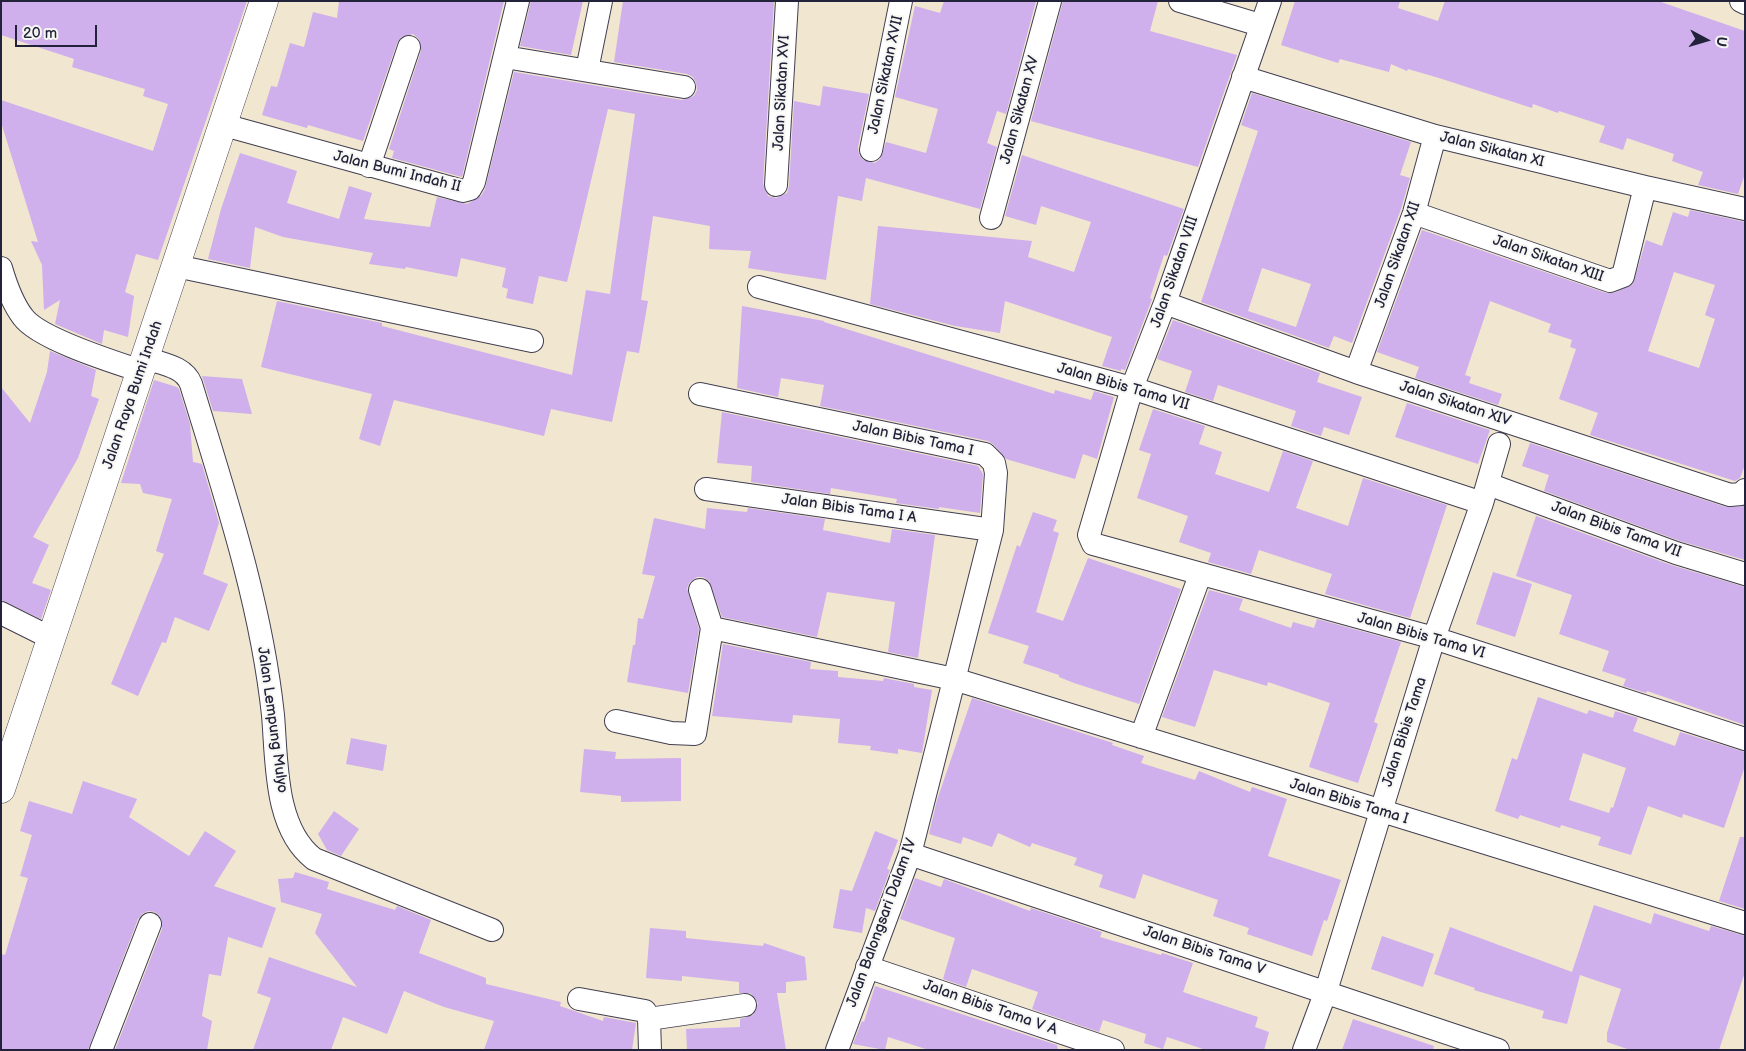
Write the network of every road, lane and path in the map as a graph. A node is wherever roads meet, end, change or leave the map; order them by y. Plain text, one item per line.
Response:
1 (264, 1) edge
2 (518, 1) edge
3 (601, 1) edge
4 (788, 1) edge
5 (901, 1) edge
6 (1050, 1) edge
7 (1180, 1) edge
8 (1270, 1) edge
9 (1741, 1) edge
10 (1745, 3) edge
11 (1260, 25) junction
12 (409, 47) dead end
13 (505, 57) junction
14 (587, 70) junction
15 (1242, 77) junction
16 (684, 87) dead end
17 (224, 125) junction
18 (1435, 136) junction
19 (871, 150) dead end
20 (369, 166) junction
21 (776, 185) dead end
22 (1645, 187) junction
23 (1745, 209) edge
24 (1414, 213) junction
25 (990, 218) dead end
26 (176, 266) junction
27 (1, 268) edge
28 (759, 287) dead end
29 (1165, 303) junction
30 (532, 341) dead end
31 (143, 364) junction
32 (1356, 372) junction
33 (1132, 388) junction
34 (700, 394) dead end
35 (1499, 444) dead end
36 (706, 489) dead end
37 (1745, 490) edge
38 (1485, 494) junction
39 (992, 530) junction
40 (1093, 544) joint
41 (1200, 574) junction
42 (1745, 574) edge
43 (700, 590) dead end
44 (1, 613) edge
45 (712, 628) junction
46 (51, 638) junction
47 (1434, 638) junction
48 (954, 679) junction
49 (616, 721) dead end
50 (1141, 737) junction
51 (1745, 739) edge
52 (1, 789) edge
53 (1379, 812) junction
54 (910, 854) junction
55 (1745, 923) edge
56 (150, 924) dead end
57 (492, 930) dead end
58 (867, 967) junction
59 (1326, 991) junction
60 (579, 999) dead end
61 (744, 1005) dead end
62 (649, 1020) junction
63 (101, 1050) edge
64 (650, 1050) edge
65 (836, 1050) edge
66 (1113, 1050) edge
67 (1304, 1050) edge
68 (1498, 1050) edge

1 - 17 street, Jalan Raya Bumi Indah
2 - 13 street, Jalan Bumi Indah II
3 - 14 street
4 - 21 street, Jalan Sikatan XVI
5 - 19 street, Jalan Sikatan XVII
6 - 25 street, Jalan Sikatan XV
7 - 11 street
8 - 11 street, Jalan Sikatan VIII
9 - 10 street
11 - 15 street, Jalan Sikatan VIII
12 - 20 street
13 - 14 street
13 - 20 street, Jalan Bumi Indah II
14 - 16 street
15 - 18 street, Jalan Sikatan XI
15 - 29 street, Jalan Sikatan VIII
17 - 20 street, Jalan Bumi Indah II
17 - 26 street, Jalan Raya Bumi Indah
18 - 22 street, Jalan Sikatan XI
18 - 24 street, Jalan Sikatan XII
22 - 23 street, Jalan Sikatan XI
22 - 24 street, Jalan Sikatan XIII
24 - 32 street, Jalan Sikatan XII
26 - 30 street
26 - 31 street, Jalan Raya Bumi Indah
27 - 31 street, Jalan Lempung Mulyo
28 - 33 street, Jalan Bibis Tama VII
29 - 32 street, Jalan Sikatan XIV
29 - 33 street, Jalan Sikatan VIII
31 - 46 street, Jalan Raya Bumi Indah
31 - 57 street, Jalan Lempung Mulyo
32 - 37 street, Jalan Sikatan XIV
33 - 38 street, Jalan Bibis Tama VII
33 - 40 street, Jalan Sikatan VIII
34 - 39 street, Jalan Bibis Tama I
35 - 38 street, Jalan Bibis Tama
36 - 39 street, Jalan Bibis Tama I A
38 - 42 street, Jalan Bibis Tama VII
38 - 47 street, Jalan Bibis Tama
39 - 48 street, Jalan Bibis Tama I
40 - 41 street, Jalan Bibis Tama VI
41 - 47 street, Jalan Bibis Tama VI
41 - 50 street
43 - 45 street
44 - 46 street
45 - 48 street, Jalan Bibis Tama I
45 - 49 street
46 - 52 street, Jalan Raya Bumi Indah
47 - 51 street, Jalan Bibis Tama VI
47 - 53 street, Jalan Bibis Tama
48 - 50 street, Jalan Bibis Tama I
48 - 54 street, Jalan Balongsari Dalam IV
50 - 53 street, Jalan Bibis Tama I
53 - 55 street, Jalan Bibis Tama I
53 - 59 street, Jalan Bibis Tama
54 - 58 street, Jalan Balongsari Dalam IV
54 - 59 street, Jalan Bibis Tama V
56 - 63 street
58 - 65 street, Jalan Balongsari Dalam IV
58 - 66 street, Jalan Bibis Tama V A
59 - 67 street, Jalan Bibis Tama
59 - 68 street, Jalan Bibis Tama V
60 - 62 street
61 - 62 street
62 - 64 street

